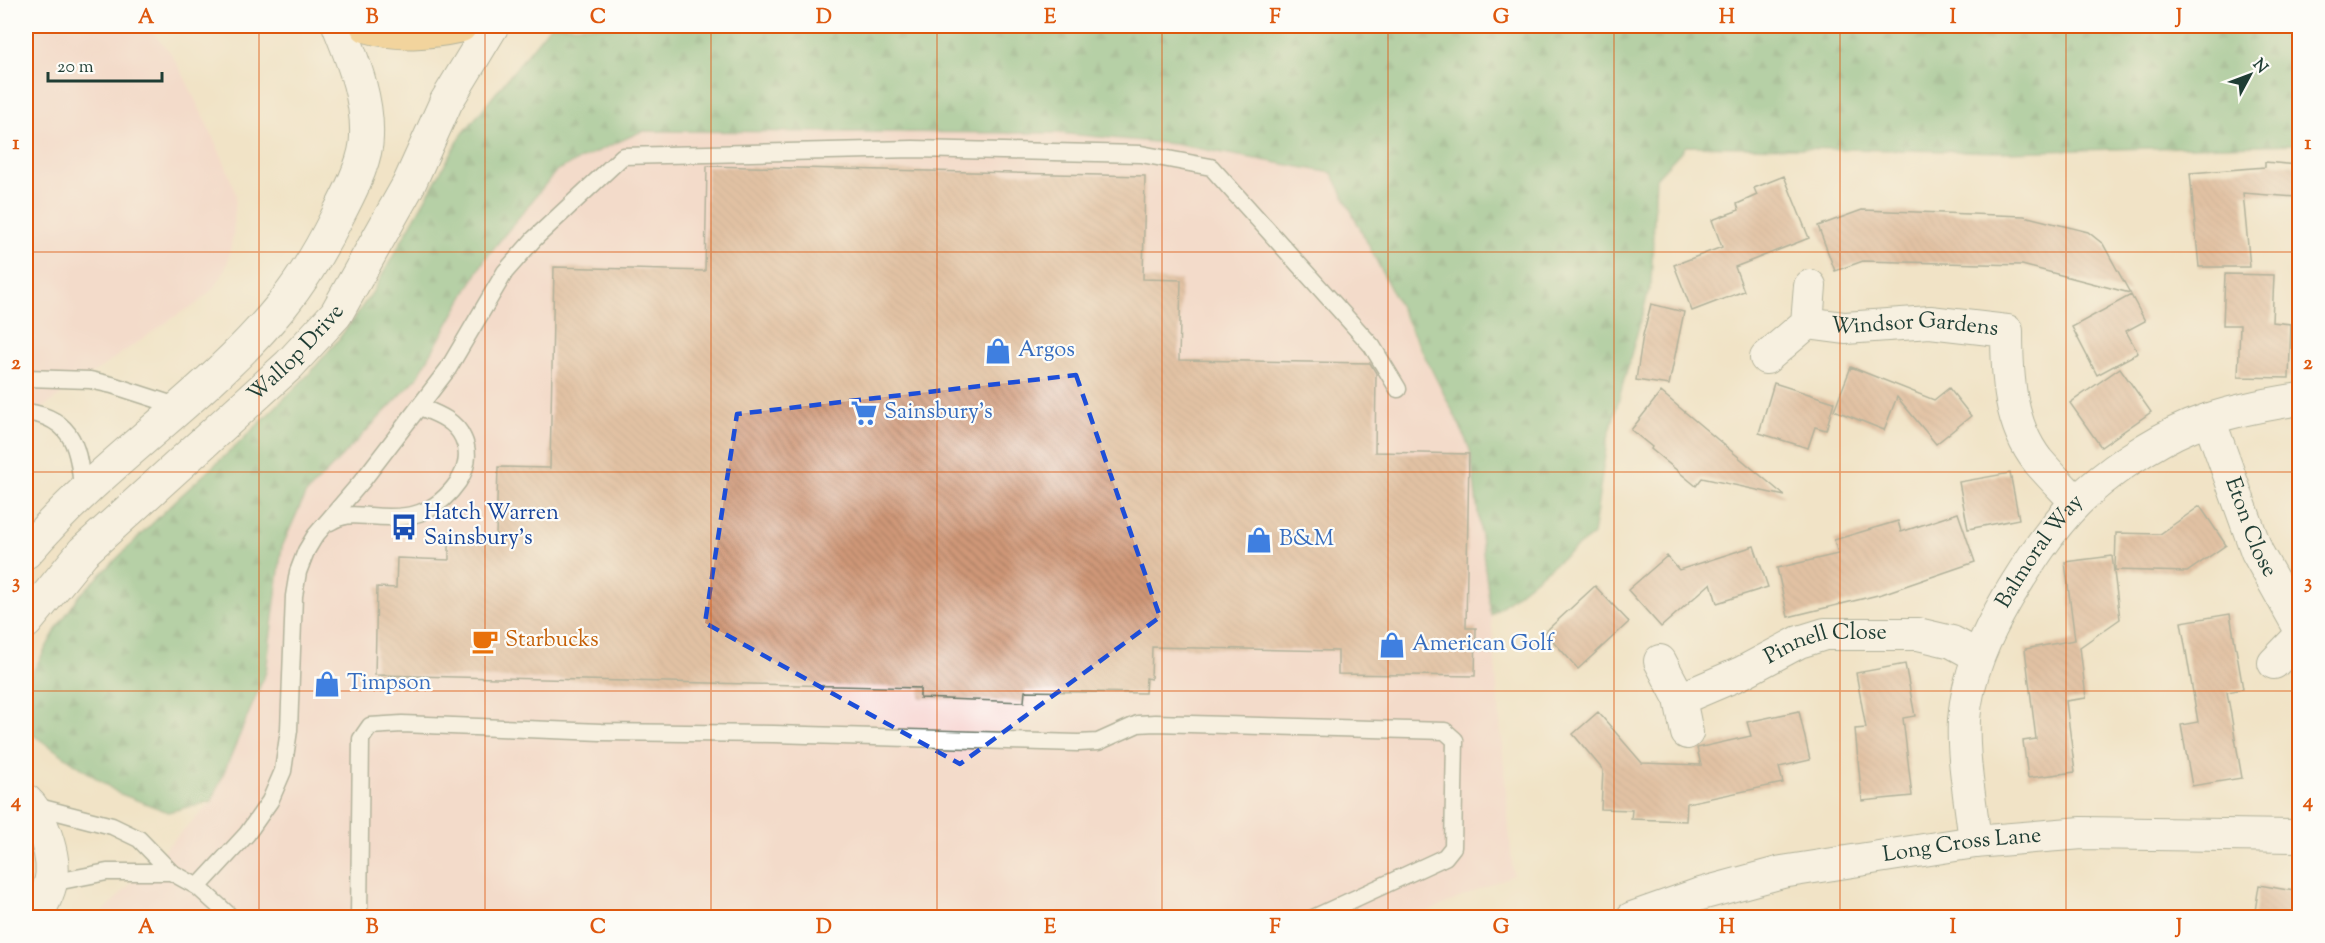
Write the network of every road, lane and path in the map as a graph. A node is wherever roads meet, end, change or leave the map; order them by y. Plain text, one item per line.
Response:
1 (339, 26) edge
2 (368, 26) edge
3 (460, 26) edge
4 (492, 26) edge
5 (1810, 286) dead end
6 (1807, 323) junction
7 (1766, 358) dead end
8 (26, 378) edge
9 (1398, 390) dead end
10 (2300, 399) edge
11 (180, 407) junction
12 (420, 407) junction
13 (26, 412) edge
14 (2209, 419) junction
15 (82, 493) junction
16 (2076, 502) junction
17 (325, 525) junction
18 (26, 552) edge
19 (26, 622) edge
20 (2300, 629) edge
21 (2300, 636) edge
22 (1978, 656) junction
23 (1660, 661) dead end
24 (2274, 663) dead end
25 (1680, 699) junction
26 (1687, 733) dead end
27 (28, 803) edge
28 (2300, 836) edge
29 (1975, 842) junction
30 (171, 872) junction
31 (51, 883) junction
32 (198, 887) junction
33 (34, 918) edge
34 (232, 918) edge
35 (359, 918) edge
36 (1313, 918) edge
37 (1632, 918) edge

1 - 11 street, Wallop Drive
2 - 3 main road
4 - 19 street, Wallop Drive
5 - 6 street, Windsor Gardens
6 - 7 street, Windsor Gardens
6 - 16 street, Windsor Gardens
8 - 11 lane
9 - 12 lane
10 - 14 street, Balmoral Way
11 - 15 street, Wallop Drive
12 - 17 lane
12 - 17 lane
13 - 15 lane
14 - 16 street, Balmoral Way
14 - 20 street, Eton Close
15 - 18 street, Wallop Drive
16 - 22 street, Balmoral Way
17 - 32 lane
21 - 24 street
22 - 25 street, Pinnell Close
22 - 29 street, Balmoral Way
23 - 25 street
25 - 26 street
27 - 30 lane
27 - 31 street
28 - 29 street, Long Cross Lane
29 - 37 street, Long Cross Lane
30 - 31 lane
30 - 32 lane
31 - 33 street
32 - 34 lane
35 - 36 lane

